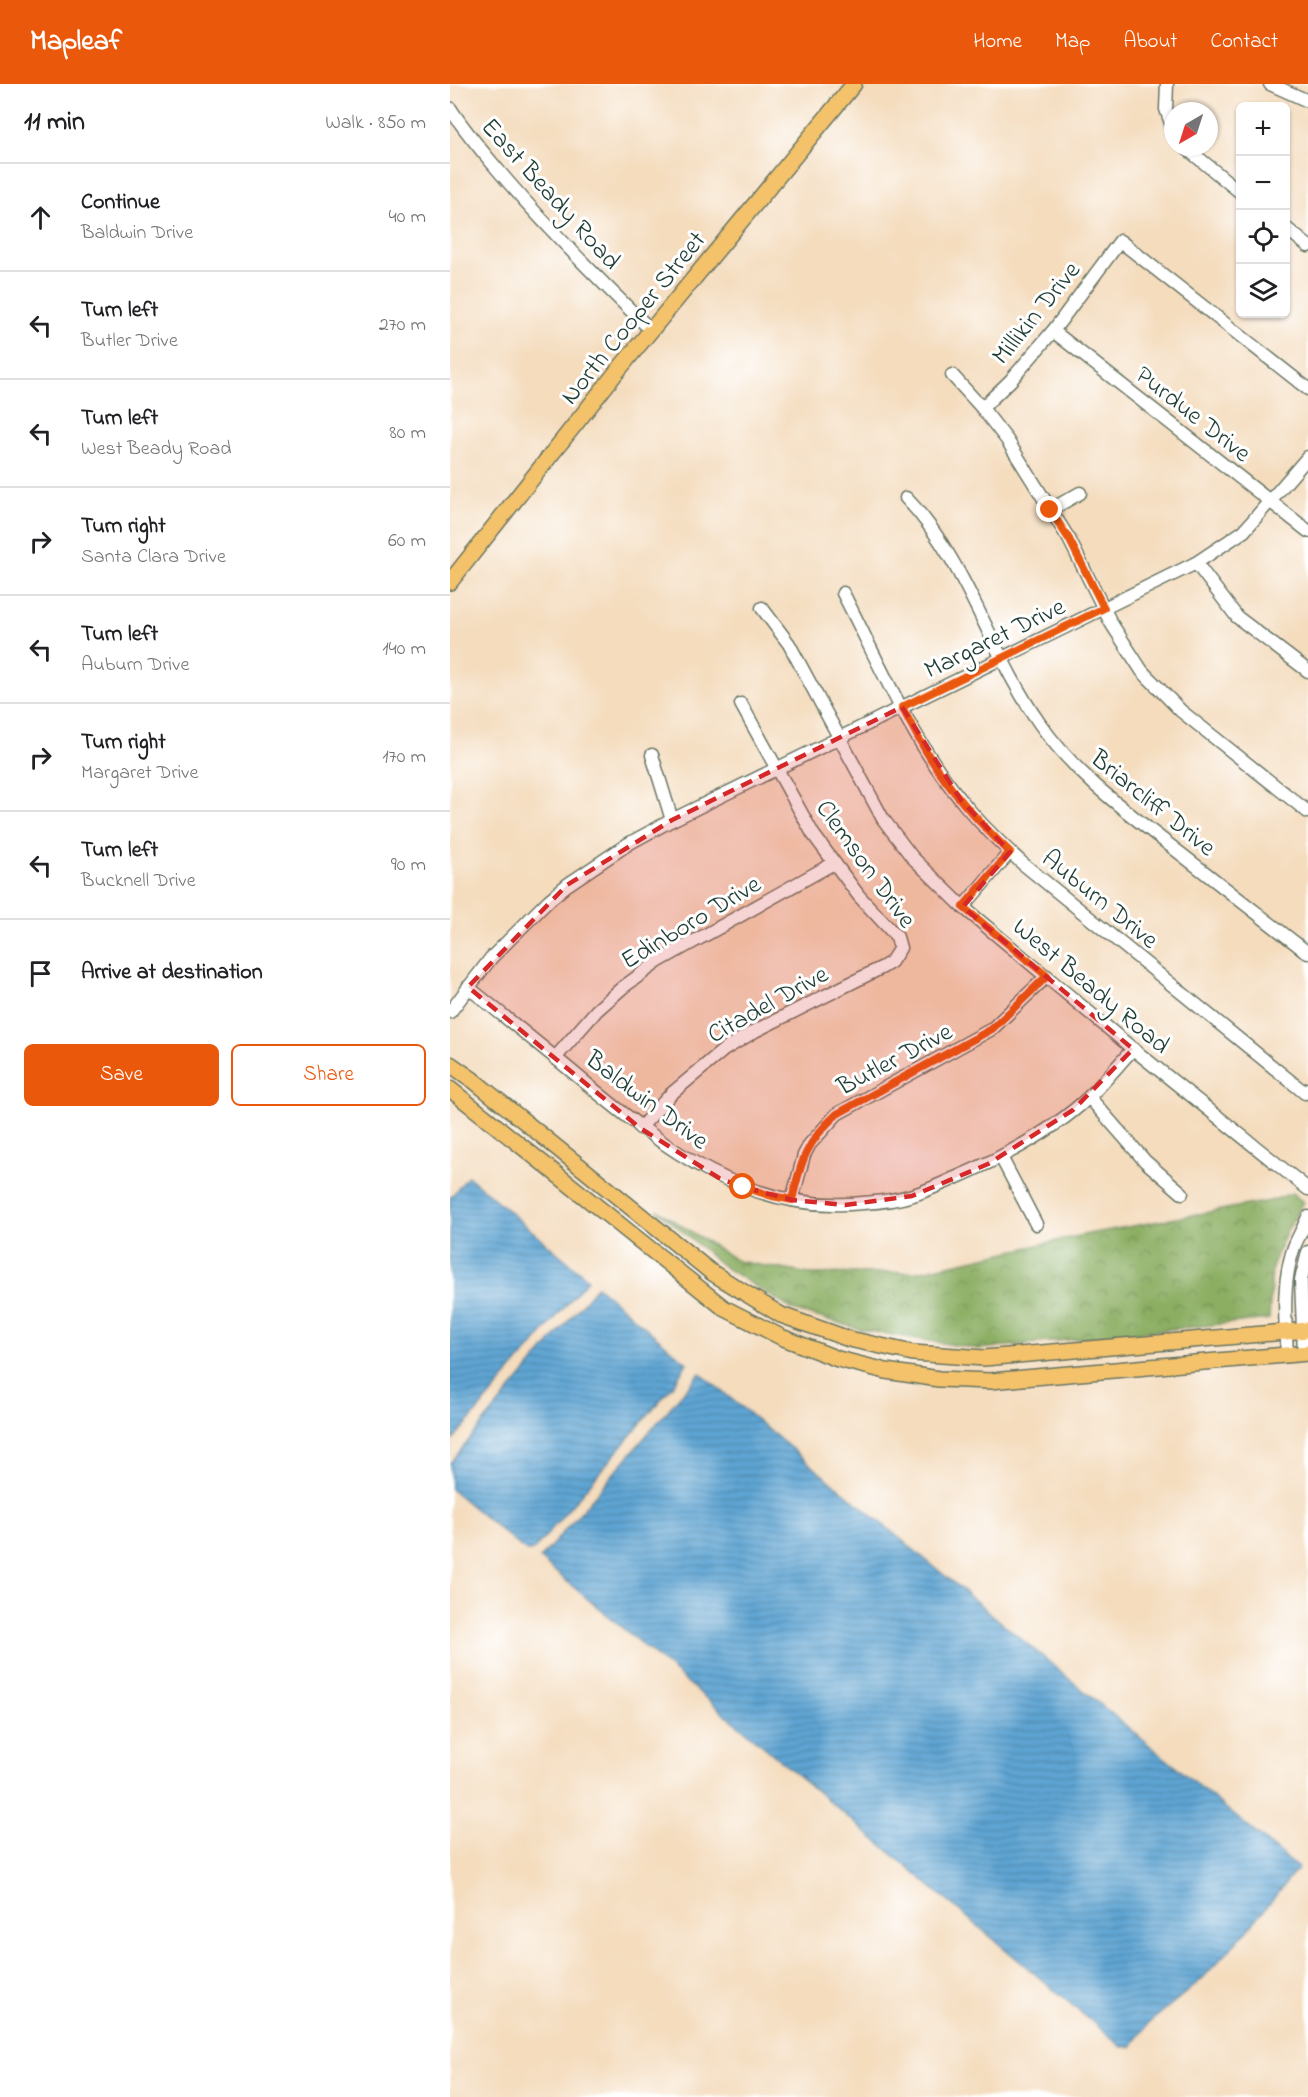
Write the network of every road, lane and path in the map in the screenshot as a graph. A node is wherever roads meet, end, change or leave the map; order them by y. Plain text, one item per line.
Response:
1 (854, 84) edge
2 (1167, 84) edge
3 (1270, 84) edge
4 (1308, 101) edge
5 (1166, 102) edge
6 (450, 108) edge
7 (1196, 156) edge
8 (1236, 189) edge
9 (1290, 231) edge
10 (1308, 246) edge
11 (651, 330) junction
12 (1053, 331) junction
13 (952, 375) dead end
14 (1308, 389) edge
15 (982, 408) junction
16 (1308, 458) edge
17 (1080, 493) dead end
18 (906, 498) dead end
19 (1271, 501) junction
20 (1050, 510) junction
21 (1308, 531) edge
22 (1196, 563) junction
23 (450, 582) edge
24 (843, 593) dead end
25 (762, 608) dead end
26 (1104, 608) junction
27 (1003, 658) junction
28 (1308, 671) edge
29 (741, 704) dead end
30 (902, 707) junction
31 (839, 738) junction
32 (652, 755) dead end
33 (777, 768) junction
34 (1308, 812) edge
35 (672, 820) junction
36 (1010, 852) junction
37 (834, 863) junction
38 (963, 907) junction
39 (898, 953) joint
40 (1308, 953) edge
41 (1047, 976) junction
42 (468, 987) junction
43 (450, 1012) edge
44 (1133, 1049) junction
45 (555, 1058) junction
46 (450, 1064) edge
47 (451, 1091) edge
48 (1306, 1091) edge
49 (1089, 1097) junction
50 (640, 1128) junction
51 (1000, 1157) junction
52 (1308, 1189) edge
53 (1182, 1193) dead end
54 (792, 1200) junction
55 (1308, 1217) edge
56 (1036, 1224) dead end
57 (1308, 1252) edge
58 (1305, 1330) edge
59 (1286, 1331) junction
60 (1306, 1353) edge
61 (1287, 1354) junction

1 - 11 main road, North Cooper Street
2 - 5 street
3 - 4 street
6 - 11 street, East Beady Road
7 - 8 street
9 - 10 street
11 - 23 main road, North Cooper Street
12 - 14 street, Millikin Drive
12 - 15 street, Millikin Drive
12 - 19 street, Purdue Drive
13 - 15 street
15 - 20 street
16 - 19 street, Margaret Drive
17 - 20 street
18 - 27 street, Briarcliff Drive
19 - 21 street, Purdue Drive
19 - 22 street, Margaret Drive
20 - 26 street
22 - 26 street, Margaret Drive
22 - 28 street
24 - 30 street, Auburn Drive
25 - 31 street, West Beady Road
26 - 27 street, Margaret Drive
26 - 34 street
27 - 30 street, Margaret Drive
27 - 40 street, Briarcliff Drive
29 - 33 street, Clemson Drive
30 - 31 street, Margaret Drive
30 - 36 street, Auburn Drive
31 - 33 street, Margaret Drive
31 - 38 street, West Beady Road
32 - 35 street
33 - 35 street, Margaret Drive
33 - 37 street, Clemson Drive
35 - 42 street, Margaret Drive
36 - 38 street
36 - 48 street, Auburn Drive
37 - 39 street, Clemson Drive
37 - 45 street, Edinboro Drive
38 - 41 street, West Beady Road
39 - 50 street, Citadel Drive
41 - 44 street, West Beady Road
41 - 54 street, Butler Drive
42 - 43 street, Margaret Drive
42 - 45 street, Baldwin Drive
44 - 49 street, Baldwin Drive
44 - 52 street, West Beady Road
45 - 50 street, Baldwin Drive
46 - 59 main road
47 - 61 main road
49 - 51 street, Baldwin Drive
49 - 53 street
50 - 54 street, Baldwin Drive
51 - 54 street, Baldwin Drive
51 - 56 street
55 - 59 street
57 - 58 street
58 - 59 main road
58 - 60 street
59 - 61 street
60 - 61 main road

